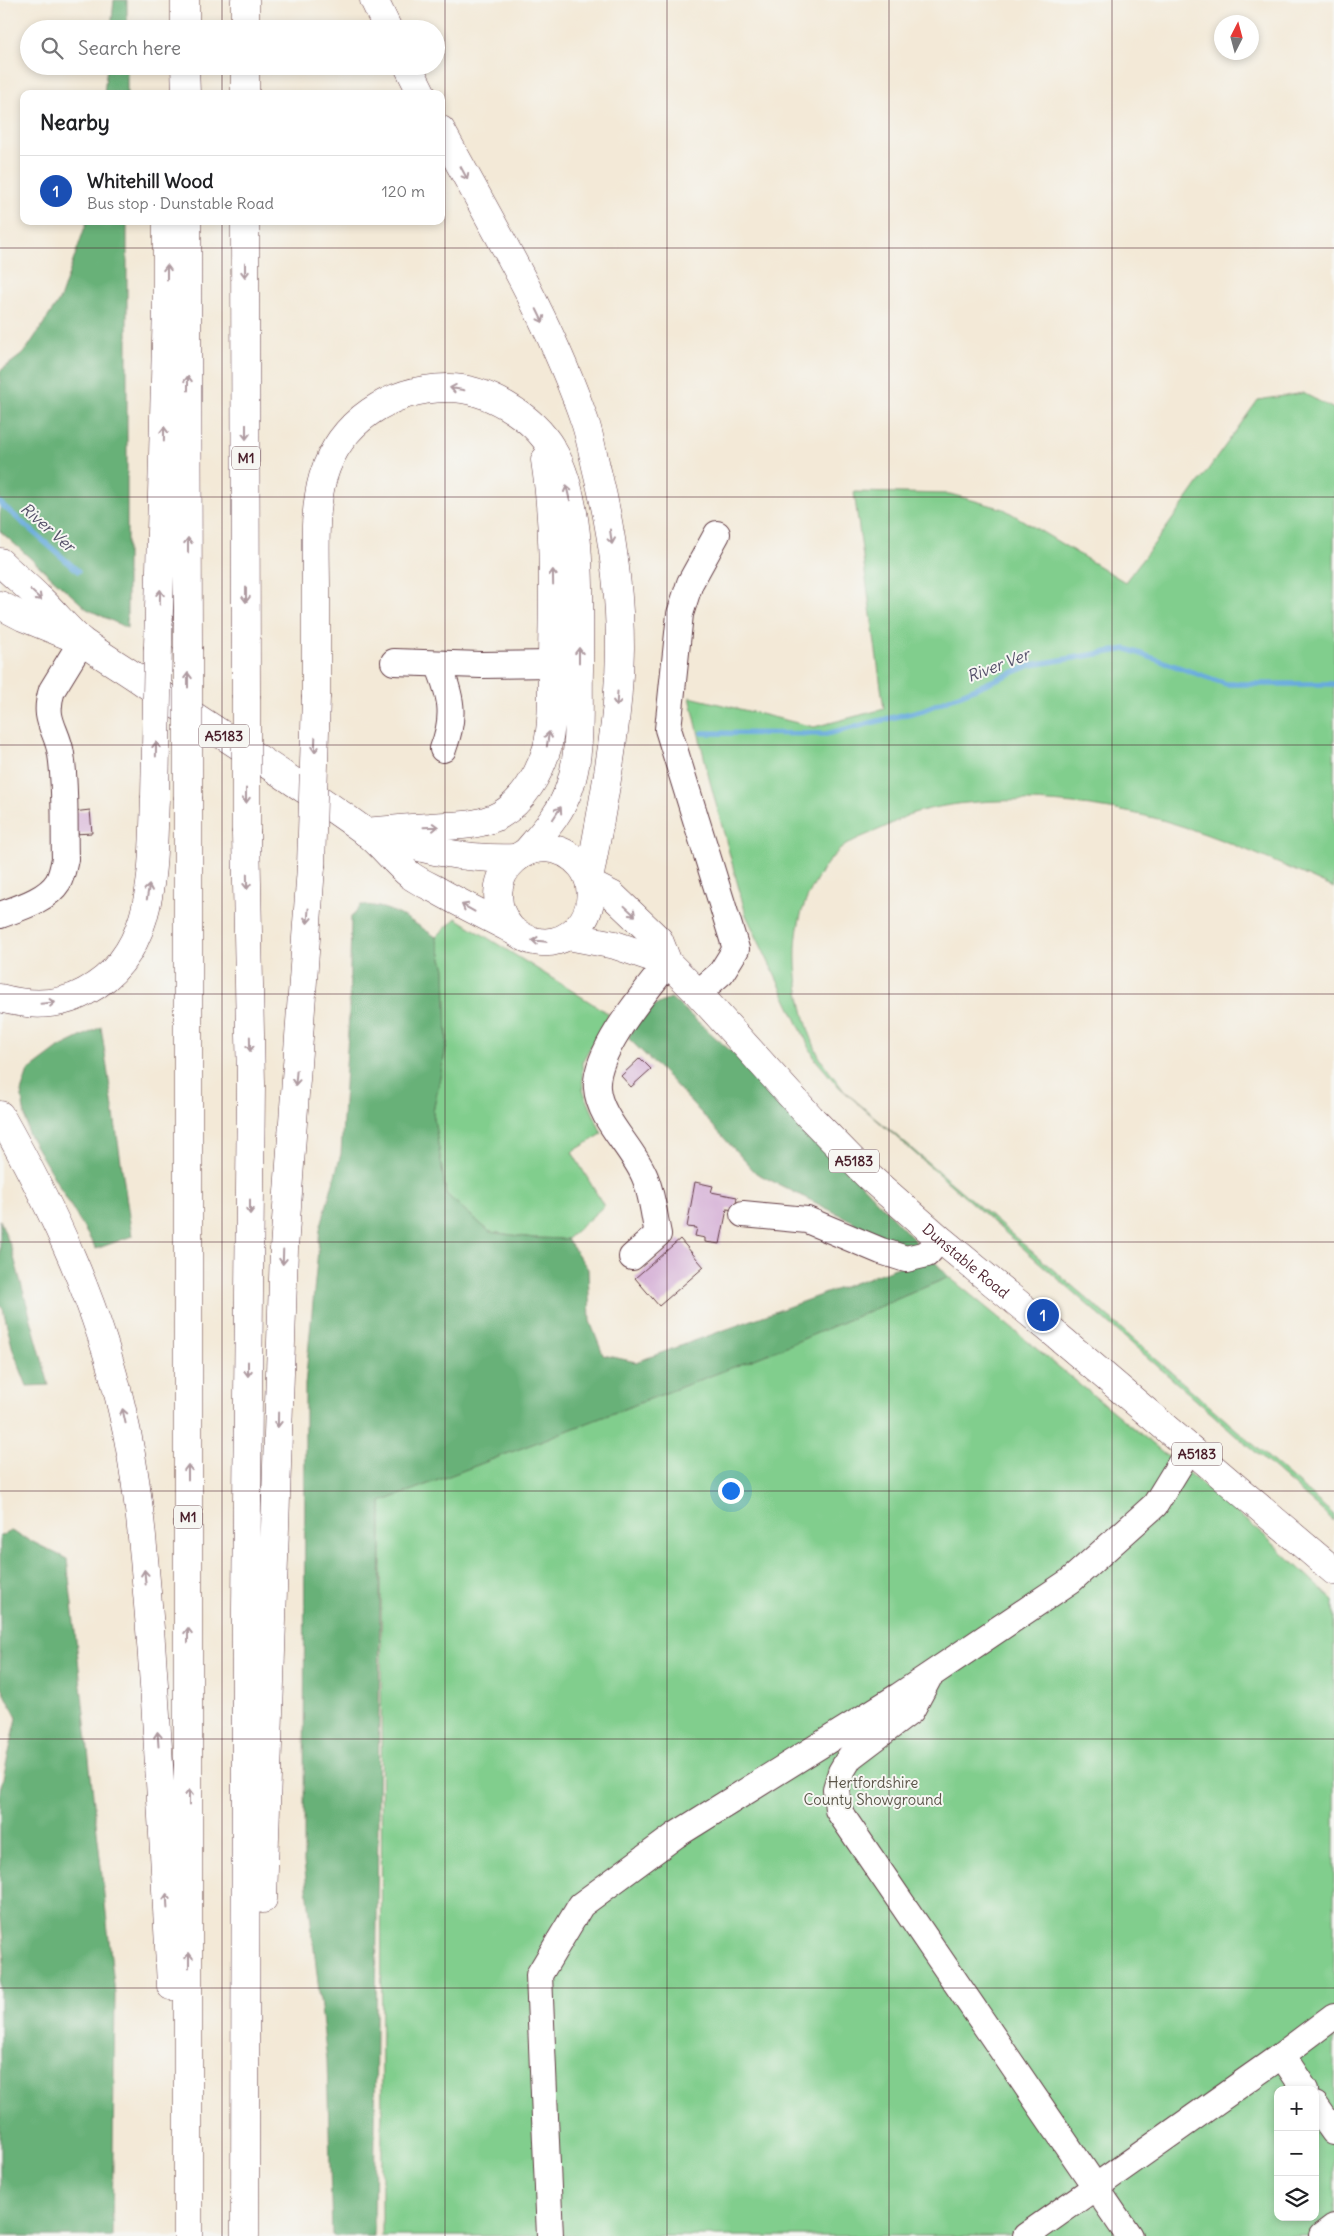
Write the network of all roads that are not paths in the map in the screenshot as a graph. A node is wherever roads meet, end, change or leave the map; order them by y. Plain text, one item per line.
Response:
1 (168, 0) edge
2 (185, 0) edge
3 (245, 0) edge
4 (374, 0) edge
5 (168, 20) edge
6 (185, 20) edge
7 (245, 20) edge
8 (384, 20) edge
9 (168, 75) edge
10 (185, 75) edge
11 (245, 75) edge
12 (412, 75) edge
13 (168, 90) edge
14 (186, 90) edge
15 (245, 90) edge
16 (420, 90) edge
17 (445, 137) edge
18 (168, 225) edge
19 (187, 225) edge
20 (245, 225) edge
21 (536, 430) junction
22 (717, 534) dead end
23 (0, 562) edge
24 (0, 605) edge
25 (82, 641) junction
26 (394, 662) dead end
27 (438, 664) junction
28 (552, 664) junction
29 (443, 749) dead end
30 (365, 832) junction
31 (521, 855) junction
32 (589, 882) junction
33 (0, 915) edge
34 (512, 930) junction
35 (568, 936) junction
36 (668, 963) junction
37 (698, 993) junction
38 (0, 998) edge
39 (0, 1115) edge
40 (743, 1214) dead end
41 (940, 1240) junction
42 (632, 1257) dead end
43 (1190, 1448) junction
44 (1334, 1571) edge
45 (930, 1676) junction
46 (1334, 2016) edge
47 (1282, 2055) junction
48 (1302, 2086) edge
49 (1319, 2111) edge
50 (1334, 2132) edge
51 (189, 2176) junction
52 (1095, 2188) junction
53 (1334, 2227) edge
54 (245, 2235) edge
55 (188, 2236) edge
56 (550, 2236) edge
57 (1026, 2236) edge
58 (1129, 2236) edge
59 (1322, 2236) edge

1 - 5 main road
2 - 6 main road
3 - 7 main road
4 - 8 main road
9 - 13 main road
10 - 14 main road
11 - 15 main road
12 - 16 main road
17 -> 32 main road
38 -> 18 main road, bridge
51 -> 19 main road, M1, bridge
20 -> 54 main road, M1, bridge
28 -> 21 main road
31 -> 21 main road
21 -> 54 main road, bridge
22 - 37 lane
23 -> 25 main road, A5183
24 - 25 main road, A5183
25 - 30 main road, A5183
25 - 33 lane
26 - 27 lane
27 - 28 lane
27 - 29 lane
30 -> 28 main road
30 - 31 main road, A5183
34 -> 30 main road, A5183
31 - 32 main road
31 - 34 main road
32 - 35 main road
32 -> 36 main road, Dunstable Road / A5183
35 -> 34 main road
35 - 36 main road, Dunstable Road / A5183
36 - 37 main road, Dunstable Road / A5183
36 - 42 lane
37 - 41 main road, Dunstable Road / A5183
51 -> 39 main road
40 - 41 lane
41 - 43 main road, Dunstable Road / A5183
43 - 44 main road, Dunstable Road / A5183
43 - 45 lane
45 - 52 lane
45 - 56 lane
46 - 47 lane
47 - 48 lane
47 - 52 lane
49 - 50 lane
51 - 55 main road, M1
52 - 57 lane
52 - 58 lane
53 - 59 lane

